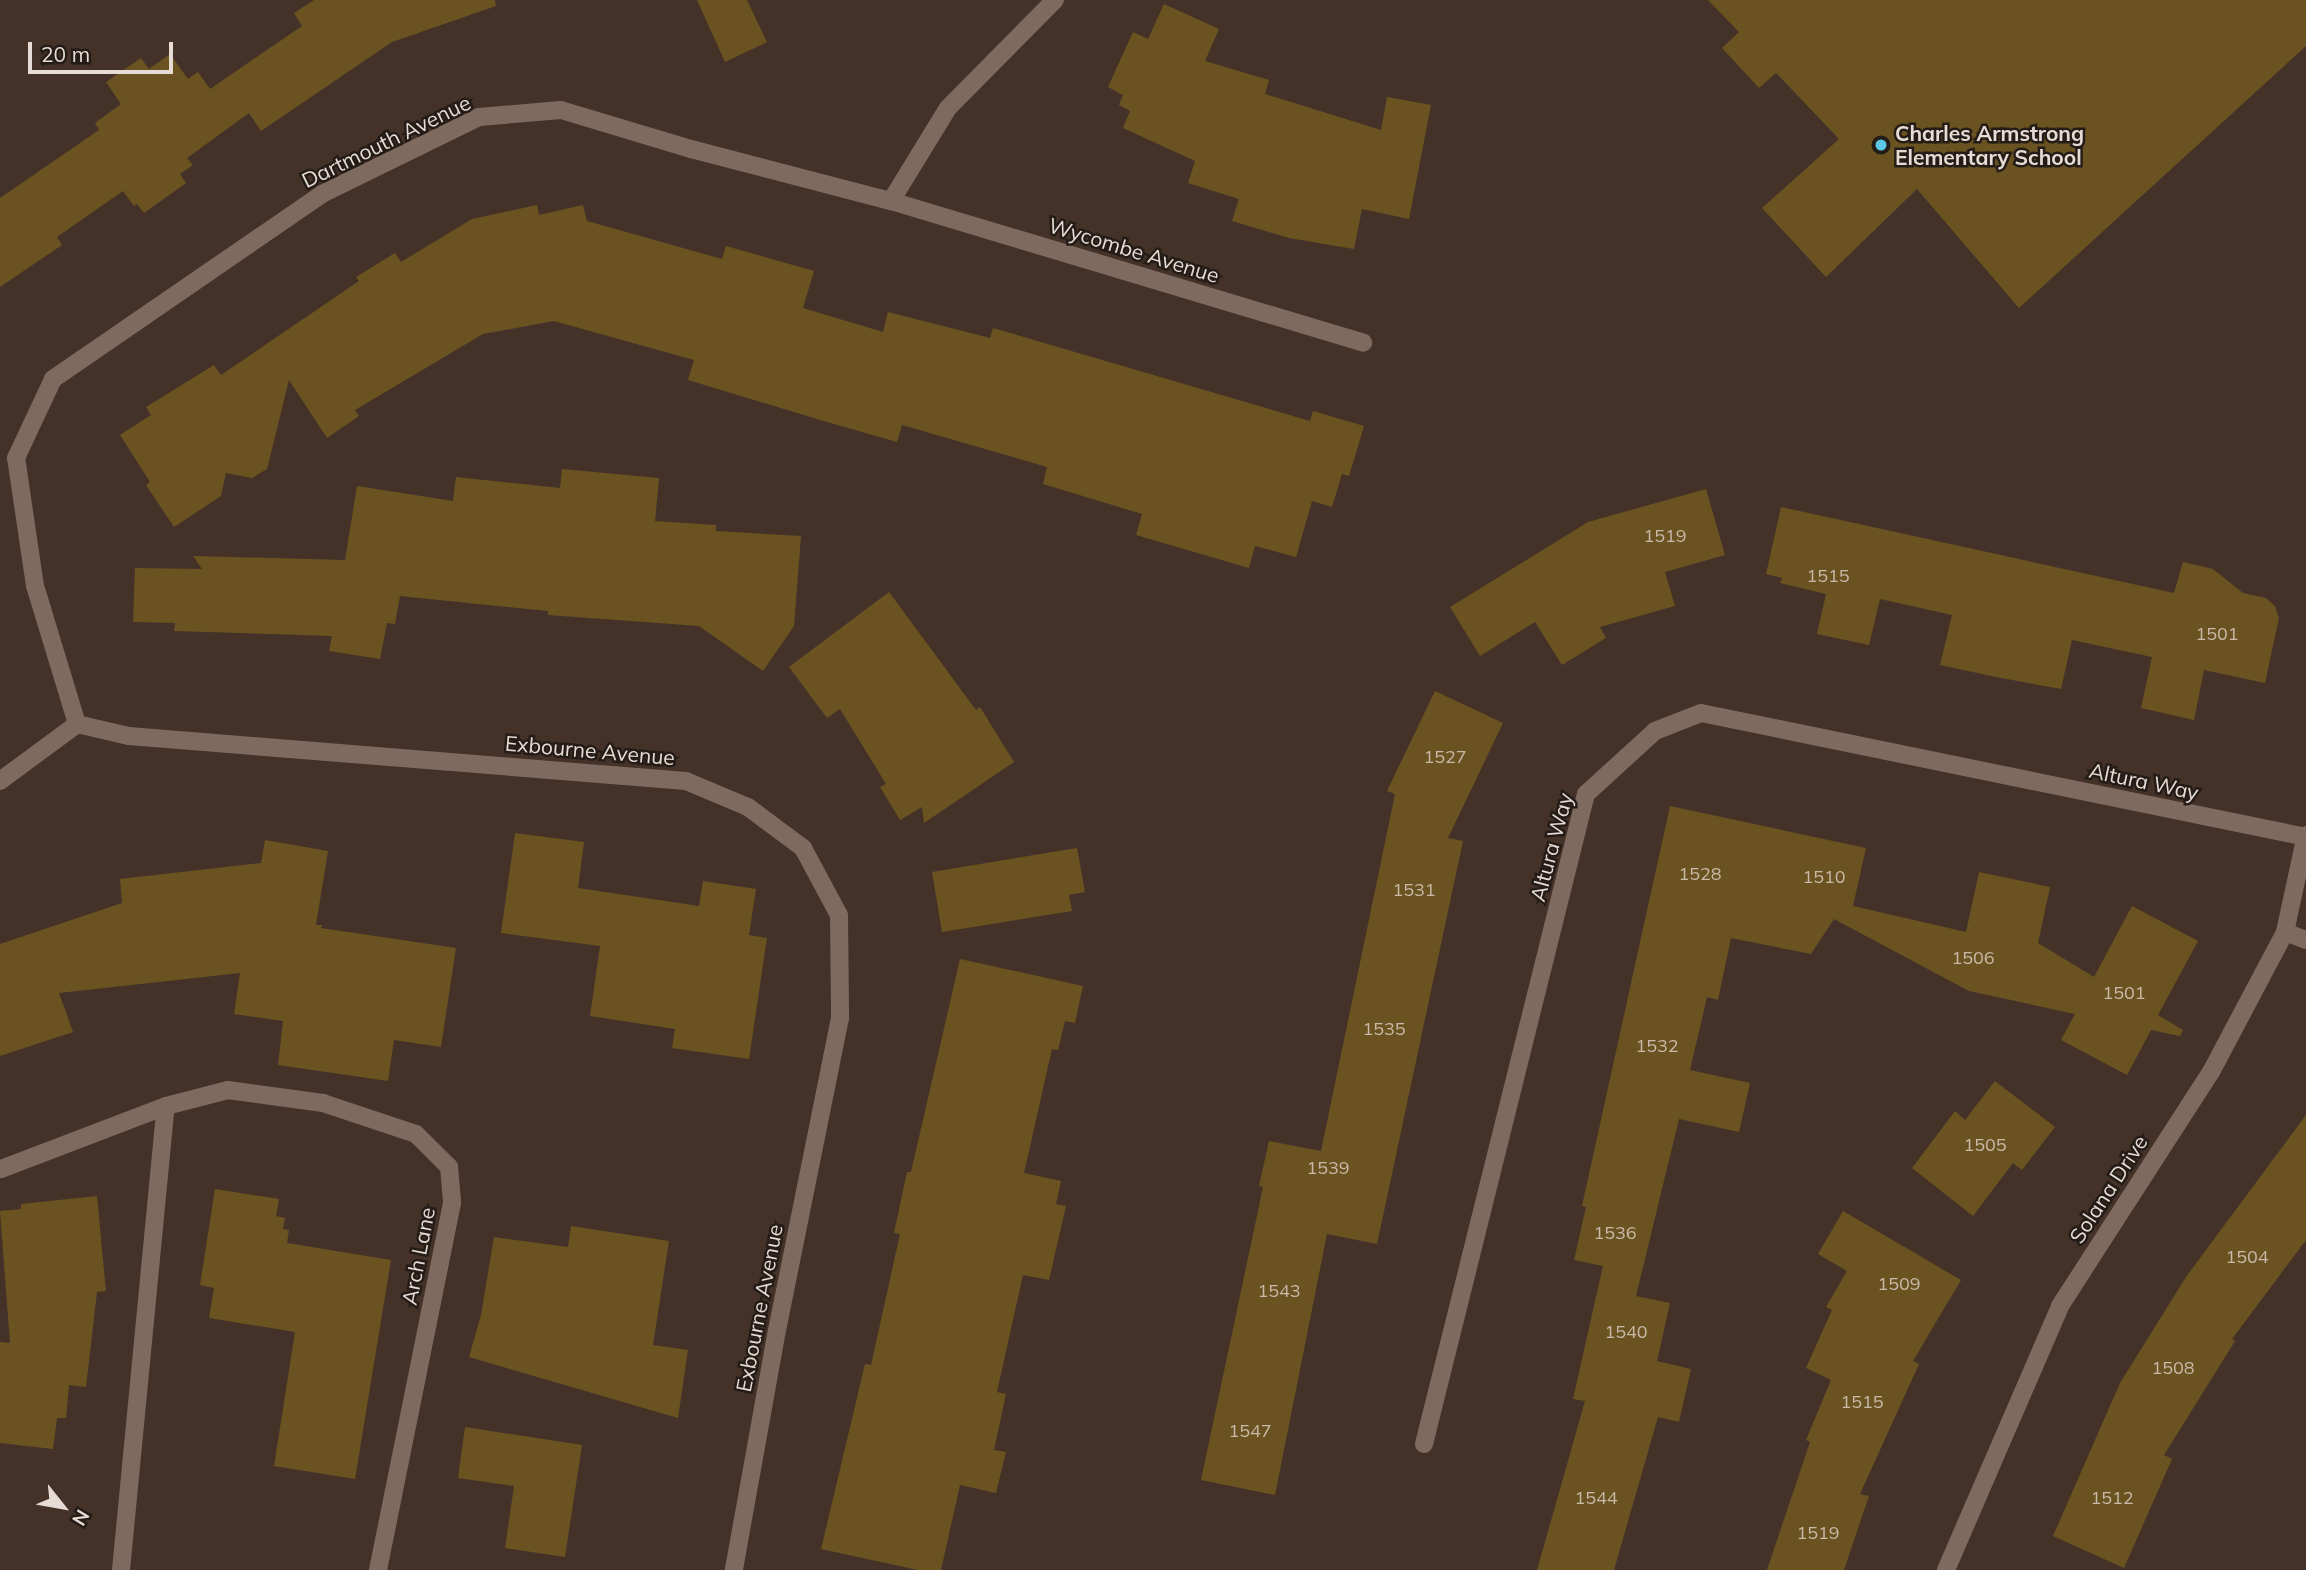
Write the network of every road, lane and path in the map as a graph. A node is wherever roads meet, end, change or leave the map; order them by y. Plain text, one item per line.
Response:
1 (1055, 0) edge
2 (891, 201) junction
3 (1363, 343) dead end
4 (77, 724) junction
5 (0, 781) edge
6 (2306, 836) edge
7 (2285, 932) junction
8 (2306, 940) edge
9 (166, 1106) junction
10 (1, 1169) edge
11 (1424, 1444) dead end
12 (121, 1570) edge
13 (378, 1570) edge
14 (734, 1570) edge
15 (1946, 1570) edge

1 - 2 street
2 - 3 street, Wycombe Avenue
2 - 4 street, Dartmouth Avenue
4 - 5 street
4 - 14 street, Exbourne Avenue
6 - 7 street, Solana Drive
6 - 11 street, Altura Way
7 - 8 street
7 - 15 street, Solana Drive
9 - 10 street, Arch Lane
9 - 12 street
9 - 13 street, Arch Lane

